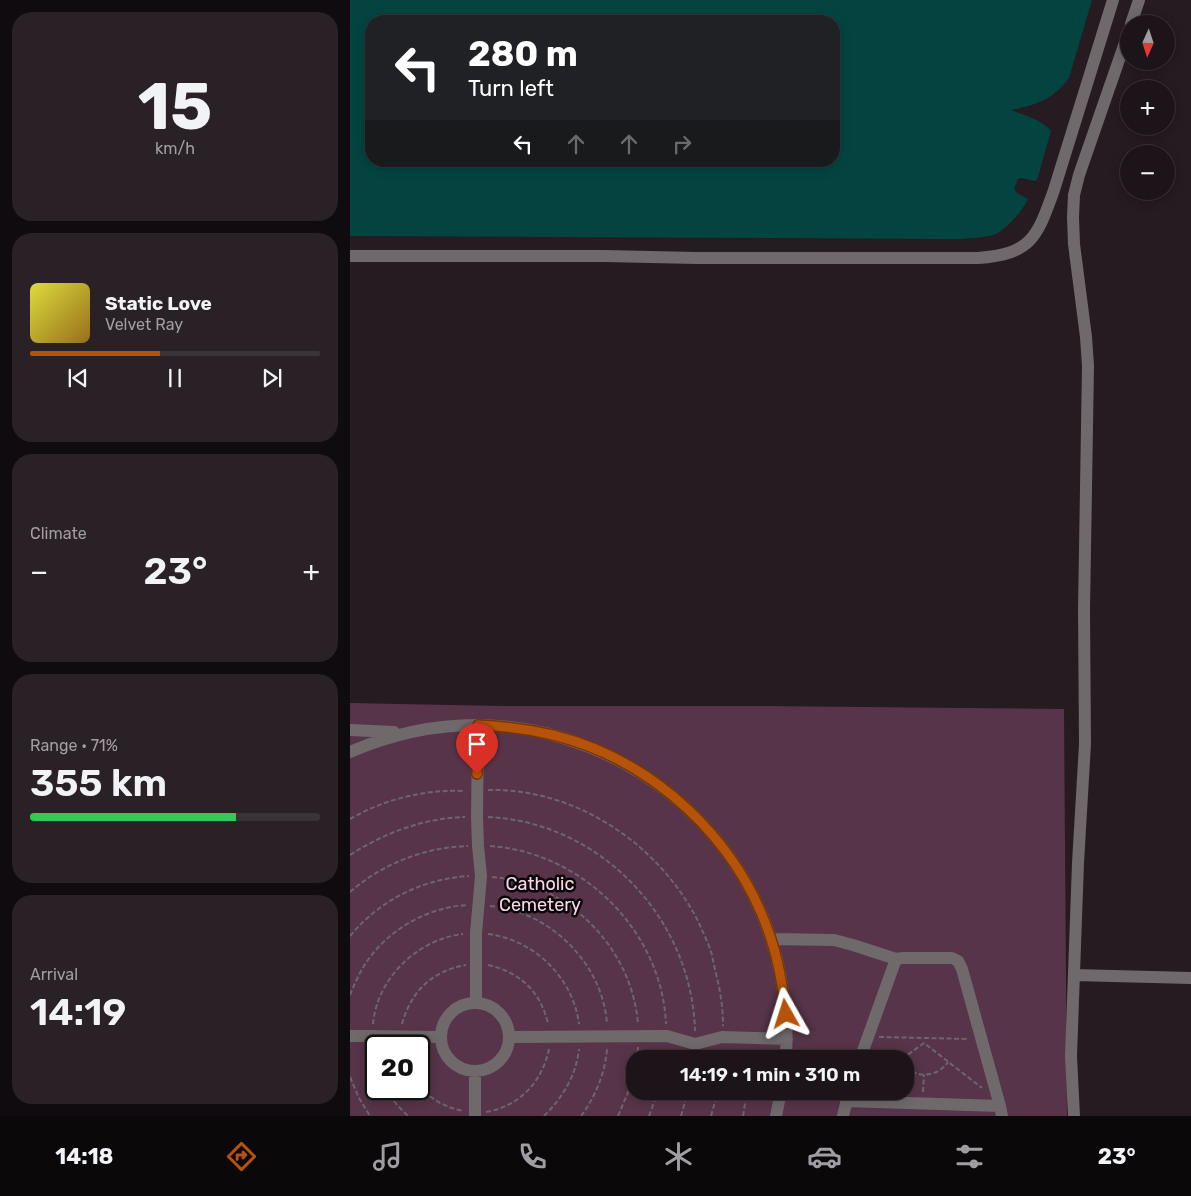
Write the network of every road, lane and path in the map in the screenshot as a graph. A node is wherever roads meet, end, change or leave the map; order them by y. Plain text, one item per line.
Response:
1 (1113, 0) edge
2 (1139, 0) edge
3 (1134, 15) edge
4 (1120, 57) edge
5 (350, 256) edge
6 (478, 725) junction
7 (350, 730) edge
8 (366, 731) junction
9 (412, 732) junction
10 (363, 746) junction
11 (350, 752) edge
12 (477, 791) junction
13 (477, 817) junction
14 (350, 819) edge
15 (478, 846) junction
16 (350, 855) edge
17 (481, 876) junction
18 (350, 892) edge
19 (478, 905) junction
20 (350, 936) edge
21 (771, 939) junction
22 (896, 960) junction
23 (476, 964) junction
24 (1074, 975) junction
25 (1191, 978) edge
26 (350, 995) edge
27 (476, 1002) junction
28 (401, 1035) edge
29 (350, 1036) edge
30 (365, 1036) edge
31 (608, 1036) junction
32 (666, 1036) junction
33 (430, 1037) edge
34 (440, 1037) junction
35 (509, 1037) junction
36 (550, 1037) junction
37 (638, 1037) junction
38 (722, 1037) junction
39 (868, 1037) junction
40 (924, 1038) junction
41 (787, 1039) junction
42 (982, 1040) junction
43 (924, 1043) junction
44 (695, 1044) junction
45 (637, 1050) edge
46 (665, 1050) edge
47 (721, 1050) edge
48 (786, 1050) edge
49 (863, 1050) edge
50 (914, 1050) edge
51 (948, 1062) junction
52 (476, 1070) junction
53 (914, 1073) edge
54 (924, 1075) junction
55 (350, 1077) edge
56 (430, 1097) edge
57 (626, 1097) edge
58 (393, 1100) edge
59 (655, 1100) edge
60 (685, 1100) edge
61 (715, 1100) edge
62 (746, 1100) edge
63 (779, 1100) edge
64 (846, 1100) edge
65 (884, 1100) edge
66 (922, 1104) junction
67 (1000, 1107) edge
68 (476, 1114) edge
69 (370, 1116) edge
70 (408, 1116) edge
71 (581, 1116) edge
72 (618, 1116) edge
73 (649, 1116) edge
74 (681, 1116) edge
75 (711, 1116) edge
76 (743, 1116) edge
77 (776, 1116) edge
78 (843, 1116) edge
79 (1074, 1116) edge

1 - 5 lane
2 - 3 lane
4 - 24 lane
6 - 9 lane
6 - 12 lane
6 - 21 lane
7 - 8 lane
8 - 9 lane
8 - 10 lane
9 - 10 lane
10 - 11 lane
12 - 13 lane
12 - 14 path
12 - 38 path
13 - 15 lane
13 - 16 path
13 - 44 path
15 - 17 lane
15 - 18 path
15 - 32 path
17 - 19 lane
17 - 20 path
17 - 37 path
19 - 23 lane
19 - 26 path
19 - 31 path
21 - 22 lane
21 - 41 lane
22 - 39 lane
22 - 42 lane
23 - 27 lane
23 - 28 path
23 - 36 path
24 - 25 lane
24 - 79 lane
27 - 34 lane
27 - 35 lane
29 - 30 lane
31 - 36 lane
31 - 37 lane
31 - 71 path
32 - 37 lane
32 - 44 lane
32 - 46 path
33 - 34 lane
34 - 52 lane
35 - 36 lane
35 - 52 lane
36 - 68 path
37 - 45 path
38 - 41 lane
38 - 44 lane
38 - 47 path
39 - 40 path
39 - 49 lane
40 - 42 path
40 - 43 path
41 - 48 lane
42 - 67 lane
43 - 50 path
43 - 51 path
51 - 54 path
51 - 67 path
52 - 68 lane
53 - 54 path
54 - 66 path
55 - 69 path
56 - 68 path
57 - 72 path
58 - 70 path
59 - 73 path
60 - 74 path
61 - 75 path
62 - 76 path
63 - 77 lane
64 - 78 lane
65 - 66 lane
66 - 67 lane

